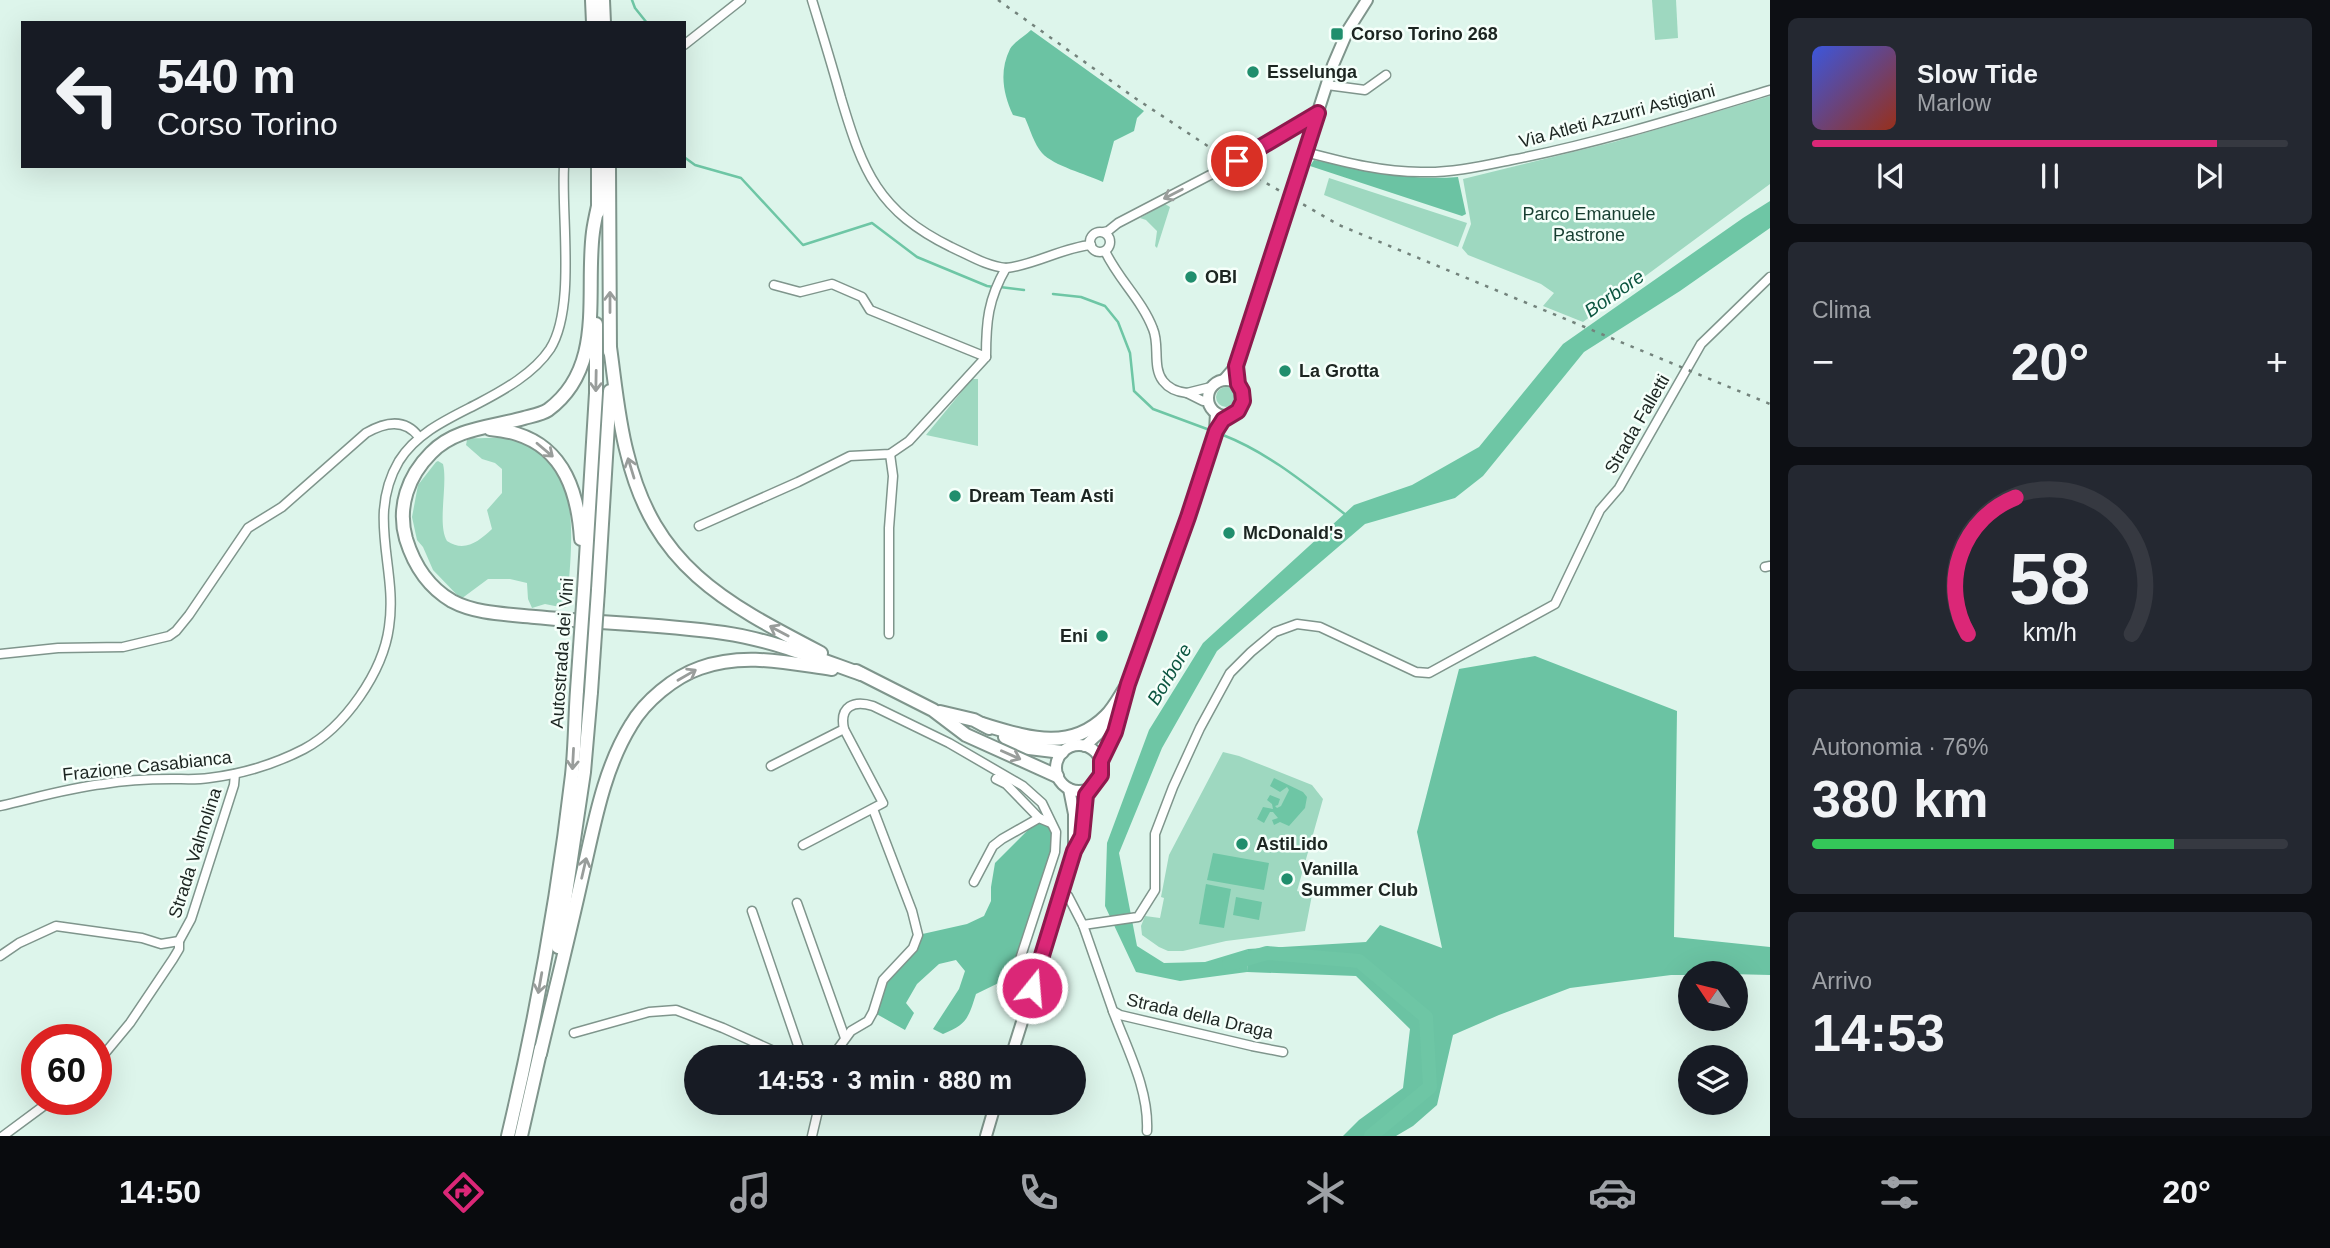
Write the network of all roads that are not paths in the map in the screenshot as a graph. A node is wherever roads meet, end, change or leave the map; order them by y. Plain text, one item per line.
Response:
1 (592, 0) edge
2 (603, 0) edge
3 (741, 0) edge
4 (812, 0) edge
5 (1367, 0) edge
6 (593, 21) edge
7 (604, 21) edge
8 (686, 43) edge
9 (1386, 75) dead end
10 (1327, 85) junction
11 (1770, 90) edge
12 (1318, 113) junction
13 (1306, 152) junction
14 (564, 168) edge
15 (598, 168) edge
16 (609, 168) edge
17 (598, 206) junction
18 (1104, 232) junction
19 (1091, 245) junction
20 (1105, 251) junction
21 (1004, 272) junction
22 (1770, 277) edge
23 (774, 285) dead end
24 (610, 347) junction
25 (986, 358) junction
26 (1236, 366) junction
27 (1224, 380) junction
28 (1238, 384) junction
29 (1211, 387) junction
30 (1187, 393) junction
31 (1208, 401) junction
32 (1216, 413) junction
33 (1229, 415) junction
34 (482, 428) junction
35 (1216, 431) junction
36 (419, 437) junction
37 (890, 454) junction
38 (699, 526) dead end
39 (584, 590) junction
40 (889, 634) dead end
41 (0, 654) edge
42 (861, 674) junction
43 (1128, 684) junction
44 (933, 710) junction
45 (982, 724) junction
46 (844, 729) junction
47 (1085, 746) junction
48 (1062, 752) junction
49 (1101, 761) junction
50 (771, 766) dead end
51 (235, 774) junction
52 (1057, 776) junction
53 (996, 779) dead end
54 (1069, 789) junction
55 (1088, 789) junction
56 (0, 806) edge
57 (873, 808) junction
58 (1039, 818) junction
59 (1051, 823) junction
60 (803, 845) dead end
61 (1074, 851) junction
62 (974, 882) dead end
63 (1062, 894) junction
64 (797, 903) dead end
65 (752, 911) dead end
66 (1083, 925) junction
67 (180, 941) junction
68 (0, 956) edge
69 (1113, 1011) junction
70 (1024, 1014) junction
71 (574, 1033) dead end
72 (845, 1038) junction
73 (112, 1045) edge
74 (761, 1045) edge
75 (798, 1045) edge
76 (840, 1045) edge
77 (1015, 1045) edge
78 (1283, 1052) dead end
79 (540, 1054) junction
80 (31, 1115) edge
81 (817, 1115) edge
82 (992, 1115) edge
83 (1147, 1131) dead end
84 (3, 1136) edge
85 (508, 1136) edge
86 (521, 1136) edge
87 (812, 1136) edge
88 (986, 1136) edge

1 - 6 highway
2 - 7 highway
3 - 8 street
4 - 21 street
5 - 10 main road
9 - 10 street
10 - 12 main road
11 - 13 street, Via Atleti Azzurri Astigiani
12 - 13 main road
12 -> 18 street
13 - 26 main road
14 - 36 street, Frazione Casabianca
15 - 17 highway, Autostrada dei Vini
24 -> 16 highway, Autostrada dei Vini
17 - 34 highway
17 -> 39 highway, Autostrada dei Vini
18 - 19 street
18 - 20 street
19 - 20 street
19 - 21 street
20 - 30 street
21 - 25 street
22 - 66 street, Strada Falletti
23 - 25 street
42 -> 24 highway
24 - 79 highway, Autostrada dei Vini, bridge
25 - 37 street
26 - 27 main road
26 - 28 main road
27 - 28 main road
27 - 29 main road
28 - 33 main road
29 - 30 street
29 - 31 main road
30 - 31 street
31 - 32 main road
32 - 33 main road
32 - 35 main road
33 - 35 main road
34 -> 39 highway
34 - 42 highway
35 - 43 main road
36 - 41 street
36 - 51 street, Frazione Casabianca
37 - 38 street
37 - 40 street
39 -> 85 highway, Autostrada dei Vini, bridge
42 - 44 highway
79 -> 42 highway
43 - 45 highway
43 - 47 main road
43 - 49 main road
44 - 45 highway
44 -> 52 highway
45 - 48 highway
46 - 50 street
46 - 57 street
46 - 59 street
47 - 48 main road
47 - 49 main road
48 - 52 main road
49 - 55 main road
51 - 56 street, Frazione Casabianca
51 - 67 street, Strada Valmolina
52 - 54 main road
53 - 58 street
54 - 55 main road
54 - 61 main road
55 - 61 main road
57 - 60 street
57 - 72 street
58 - 59 street
58 - 62 street
59 - 70 street
61 - 63 main road
63 - 66 street, Strada della Draga
63 - 70 main road
64 - 72 street
65 - 75 street
66 - 69 street, Strada della Draga
67 - 68 street, Strada Valmolina
67 - 73 street, Strada Valmolina
69 - 78 street, Strada della Draga
69 - 83 street
70 - 77 main road
71 - 74 street
72 - 76 street
79 - 86 highway, Autostrada dei Vini
80 - 84 street
81 - 87 street
82 - 88 main road

